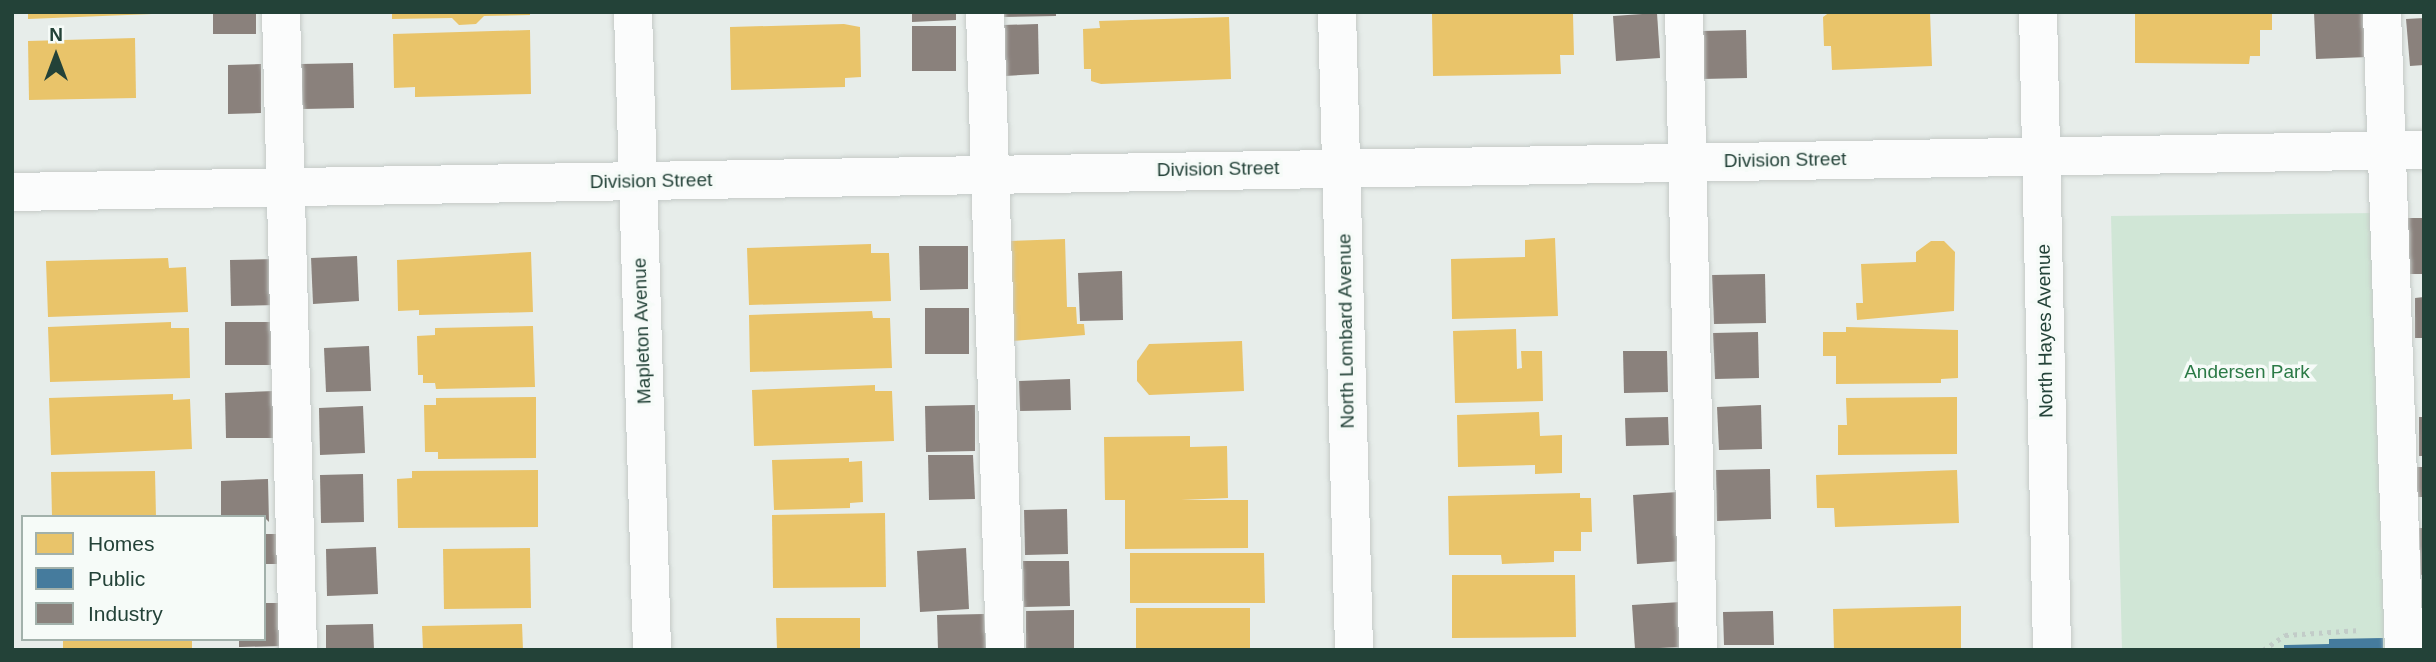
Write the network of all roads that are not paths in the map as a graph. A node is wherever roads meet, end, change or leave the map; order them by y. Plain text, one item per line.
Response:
1 (281, 12) edge
2 (633, 12) edge
3 (985, 12) edge
4 (1337, 12) edge
5 (1684, 12) edge
6 (2038, 12) edge
7 (2382, 12) edge
8 (2405, 150) edge
9 (2042, 156) junction
10 (1688, 162) junction
11 (1341, 167) junction
12 (990, 174) junction
13 (638, 181) junction
14 (286, 187) junction
15 (12, 192) edge
16 (2403, 639) edge
17 (299, 650) edge
18 (652, 650) edge
19 (1006, 650) edge
20 (1354, 650) edge
21 (1698, 650) edge
22 (2052, 650) edge

1 - 14 street
2 - 13 street, Mapleton Avenue
3 - 12 street
4 - 11 street, North Lombard Avenue
5 - 10 street
6 - 9 street, North Hayes Avenue
7 - 8 street
8 - 9 street, Division Street
8 - 16 street
9 - 10 street, Division Street
9 - 22 street, North Hayes Avenue
10 - 11 street, Division Street
10 - 21 street
11 - 12 street, Division Street
11 - 20 street, North Lombard Avenue
12 - 13 street, Division Street
12 - 19 street
13 - 14 street, Division Street
13 - 18 street, Mapleton Avenue
14 - 15 street, Division Street
14 - 17 street

